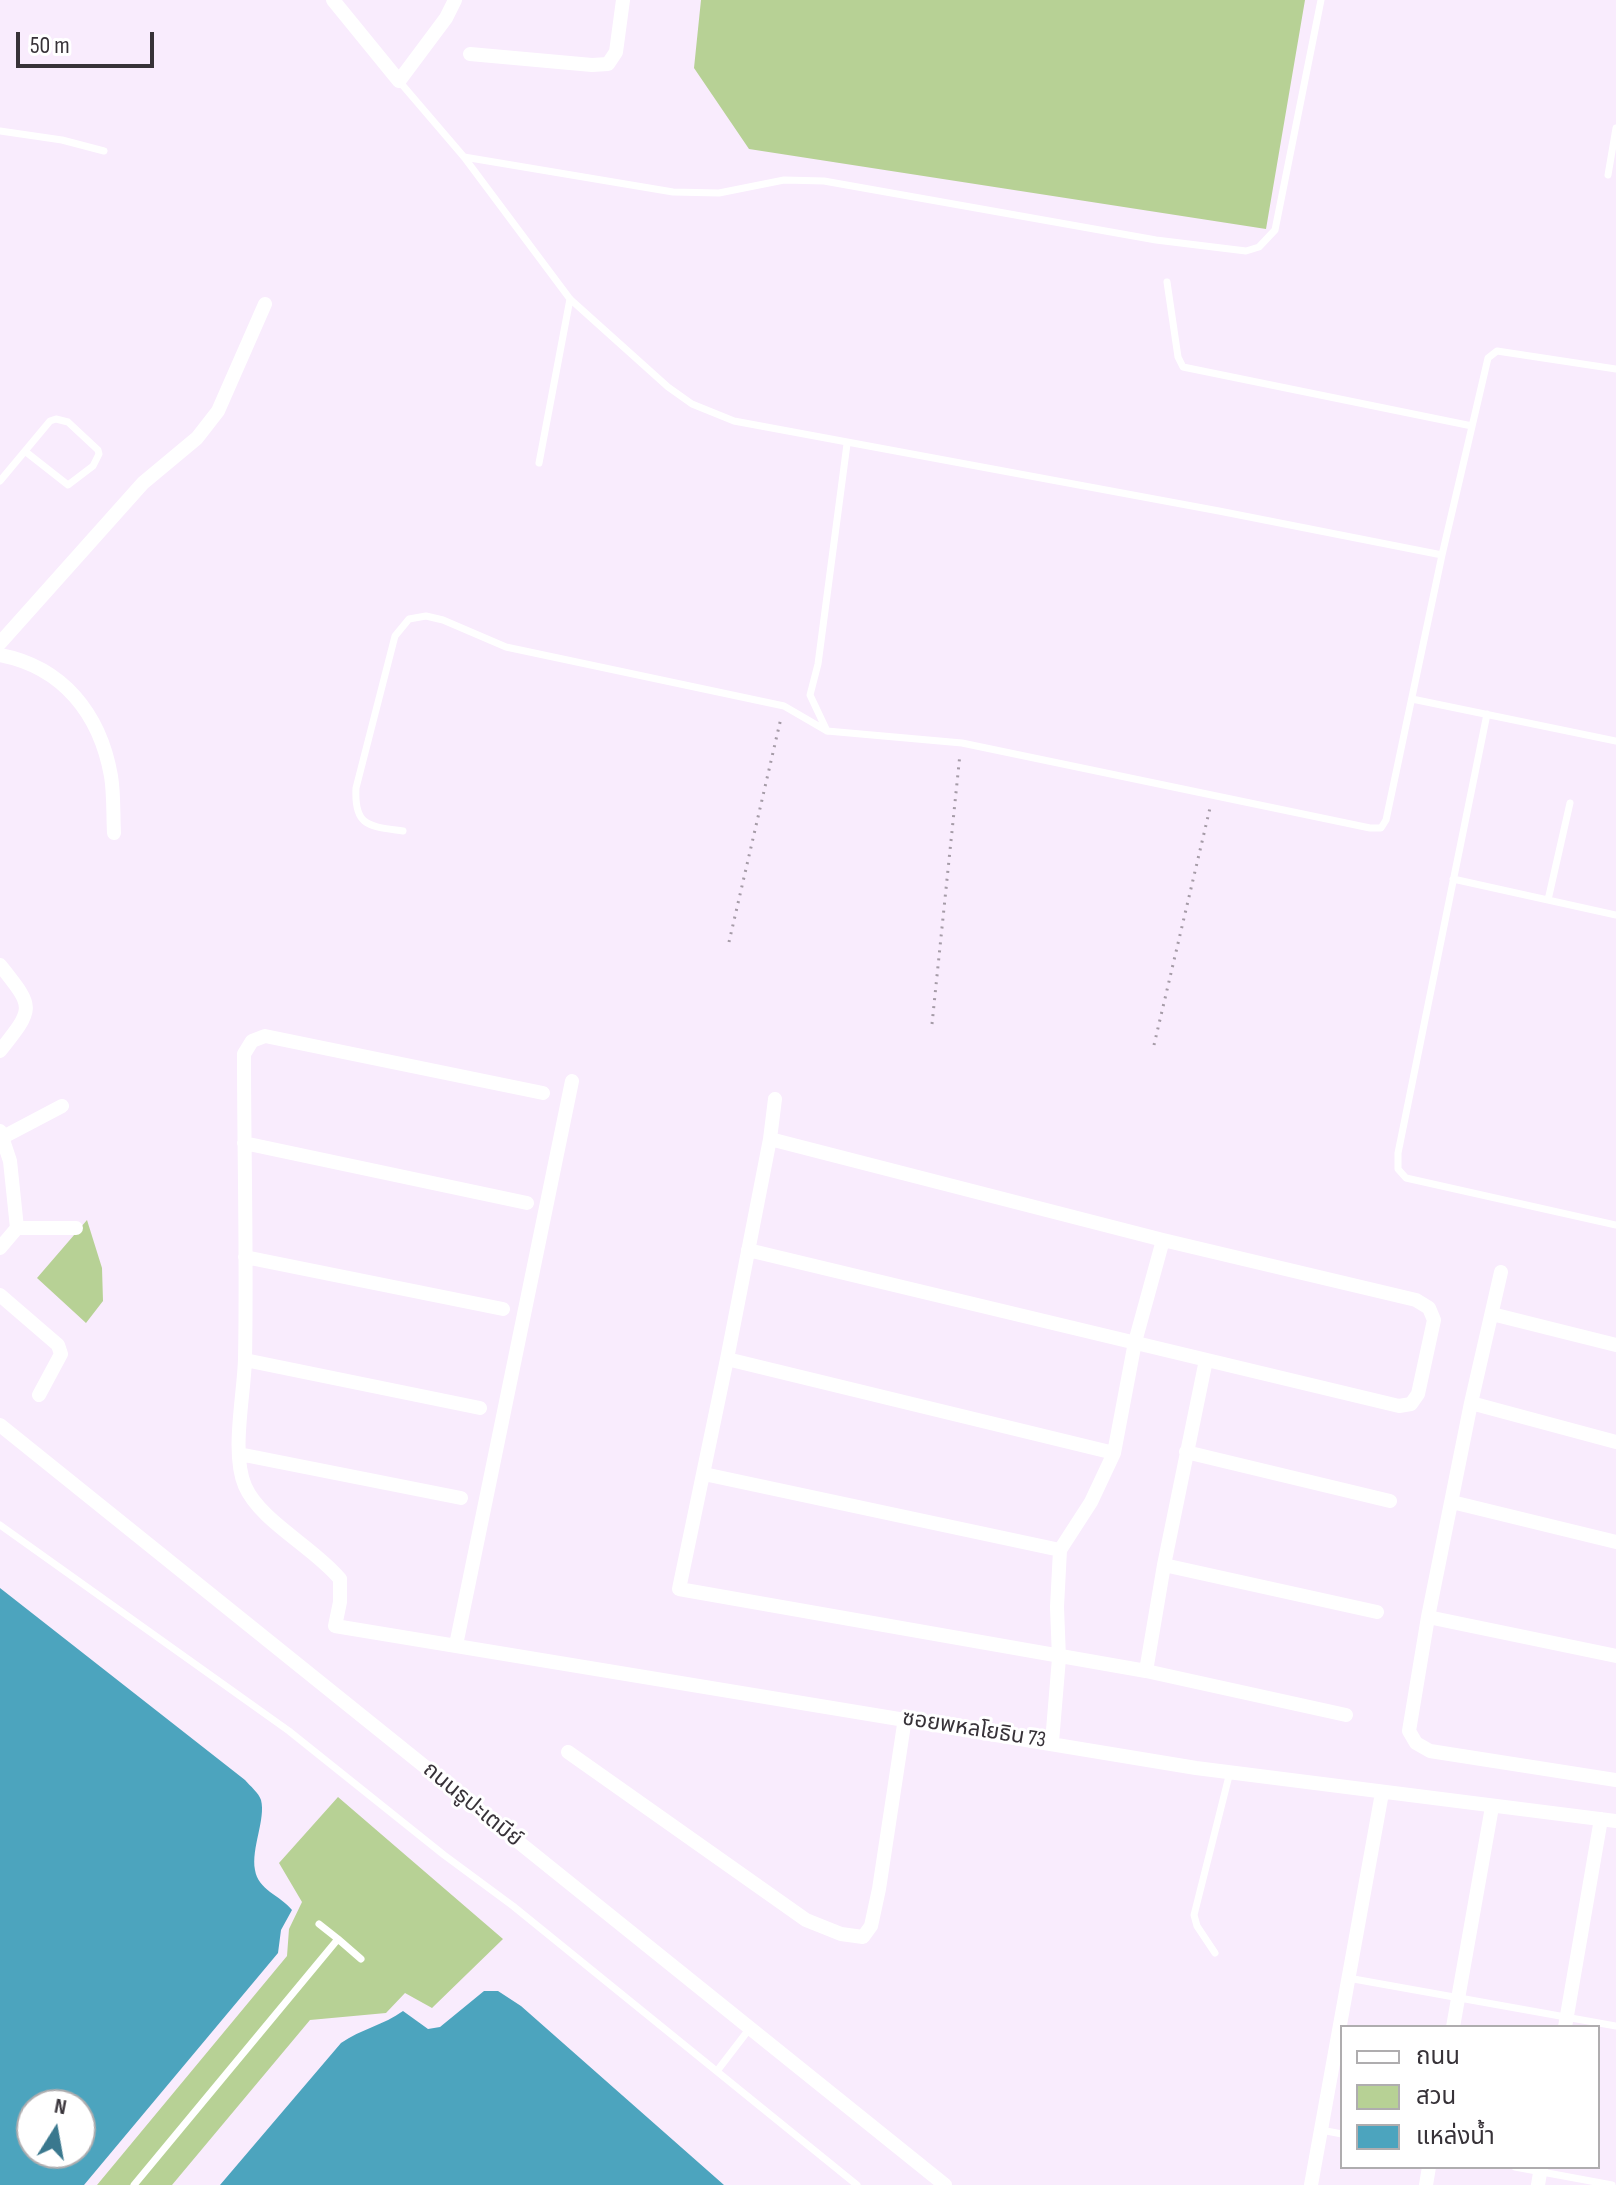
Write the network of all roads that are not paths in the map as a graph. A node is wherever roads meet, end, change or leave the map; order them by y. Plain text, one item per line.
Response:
1 (333, 0) edge
2 (455, 0) edge
3 (623, 0) edge
4 (1321, 0) edge
5 (470, 54) dead end
6 (399, 81) junction
7 (1616, 128) edge
8 (0, 131) edge
9 (104, 151) dead end
10 (464, 157) junction
11 (1608, 175) dead end
12 (1167, 282) dead end
13 (570, 299) junction
14 (265, 304) dead end
15 (1616, 369) edge
16 (1472, 426) junction
17 (847, 444) junction
18 (26, 452) junction
19 (539, 463) dead end
20 (0, 481) edge
21 (1442, 555) junction
22 (0, 643) edge
23 (0, 655) edge
24 (1412, 699) junction
25 (1487, 714) junction
26 (827, 731) junction
27 (1616, 741) edge
28 (1570, 803) dead end
29 (403, 831) dead end
30 (114, 833) dead end
31 (1453, 879) junction
32 (1548, 900) junction
33 (1616, 915) edge
34 (0, 965) edge
35 (0, 1051) edge
36 (572, 1081) dead end
37 (543, 1093) dead end
38 (775, 1099) dead end
39 (62, 1106) dead end
40 (1, 1134) edge
41 (770, 1139) junction
42 (244, 1143) junction
43 (527, 1203) dead end
44 (1616, 1225) edge
45 (17, 1228) junction
46 (76, 1228) dead end
47 (1163, 1240) junction
48 (0, 1248) edge
49 (748, 1250) junction
50 (245, 1257) junction
51 (1501, 1272) dead end
52 (0, 1295) edge
53 (503, 1309) dead end
54 (1492, 1314) junction
55 (1135, 1342) junction
56 (1616, 1345) edge
57 (727, 1359) junction
58 (245, 1360) junction
59 (1206, 1360) junction
60 (39, 1395) dead end
61 (1471, 1403) junction
62 (480, 1408) dead end
63 (0, 1425) edge
64 (1616, 1442) edge
65 (1186, 1452) junction
66 (1114, 1453) junction
67 (239, 1454) junction
68 (704, 1474) junction
69 (461, 1498) dead end
70 (1390, 1501) dead end
71 (1452, 1502) junction
72 (0, 1525) edge
73 (1616, 1542) edge
74 (1060, 1550) junction
75 (1164, 1565) junction
76 (1377, 1612) dead end
77 (1428, 1617) junction
78 (456, 1645) junction
79 (1616, 1656) edge
80 (1059, 1658) junction
81 (1146, 1671) junction
82 (1346, 1715) dead end
83 (905, 1718) junction
84 (1052, 1742) junction
85 (568, 1752) dead end
86 (1230, 1772) junction
87 (1616, 1780) edge
88 (1382, 1793) junction
89 (1492, 1807) junction
90 (1609, 1820) edge
91 (319, 1924) dead end
92 (338, 1939) junction
93 (1215, 1953) dead end
94 (361, 1959) dead end
95 (1348, 1978) junction
96 (1459, 1997) junction
97 (1566, 2022) edge
98 (1453, 2025) edge
99 (1616, 2026) edge
100 (750, 2028) junction
101 (717, 2071) junction
102 (1321, 2130) junction
103 (1340, 2134) edge
104 (1540, 2175) edge
105 (134, 2185) edge
106 (857, 2185) edge
107 (945, 2185) edge
108 (1311, 2185) edge
109 (1612, 2185) edge

1 - 6 street
2 - 6 street
3 - 5 street
4 - 10 lane
6 - 10 lane
7 - 11 lane
8 - 9 lane
10 - 13 lane
12 - 16 lane
13 - 17 lane
13 - 19 lane
14 - 22 street
15 - 16 lane
16 - 21 lane
17 - 21 lane
17 - 26 lane
18 - 18 lane
18 - 20 lane
21 - 24 lane
23 - 30 street
24 - 25 lane
24 - 26 lane
25 - 27 lane
25 - 31 lane
26 - 29 lane
28 - 32 lane
31 - 32 lane
31 - 44 lane
32 - 33 lane
34 - 35 street
36 - 78 street
37 - 42 street
38 - 41 street
39 - 40 street
40 - 45 street
41 - 47 street
41 - 49 street
42 - 43 street
42 - 50 street
45 - 46 street
45 - 48 street
47 - 55 street
47 - 59 street
49 - 55 street
49 - 57 street
50 - 53 street
50 - 58 street
51 - 54 street
52 - 60 street
54 - 56 street
54 - 61 street
55 - 59 street
55 - 66 street
57 - 66 street
57 - 68 street
58 - 62 street
58 - 67 street
59 - 65 street
61 - 64 street
61 - 71 street
63 - 100 street, ถนนธูปะเตมีย์
65 - 70 street
65 - 75 street
66 - 74 street
67 - 69 street
67 - 78 street, ซอยพหลโยธิน 73
68 - 74 street
68 - 80 street
71 - 73 street
71 - 77 street
72 - 101 lane
74 - 80 street
75 - 76 street
75 - 81 street
77 - 79 street
77 - 87 street
78 - 83 street, ซอยพหลโยธิน 73
80 - 81 street
80 - 84 street
81 - 82 street
83 - 84 street, ซอยพหลโยธิน 73
83 - 85 street
84 - 86 street, ซอยพหลโยธิน 73
86 - 88 street, ซอยพหลโยธิน 73
86 - 93 lane
88 - 89 street, ซอยพหลโยธิน 73
88 - 95 street
89 - 90 street, ซอยพหลโยธิน 73
89 - 96 street
90 - 97 street
91 - 92 lane
92 - 94 lane
92 - 105 lane
95 - 96 lane
95 - 102 street
96 - 97 lane
96 - 98 street
97 - 99 lane
100 - 101 lane
100 - 107 street, ถนนธูปะเตมีย์
101 - 106 lane
102 - 103 lane
102 - 108 street
104 - 109 lane

